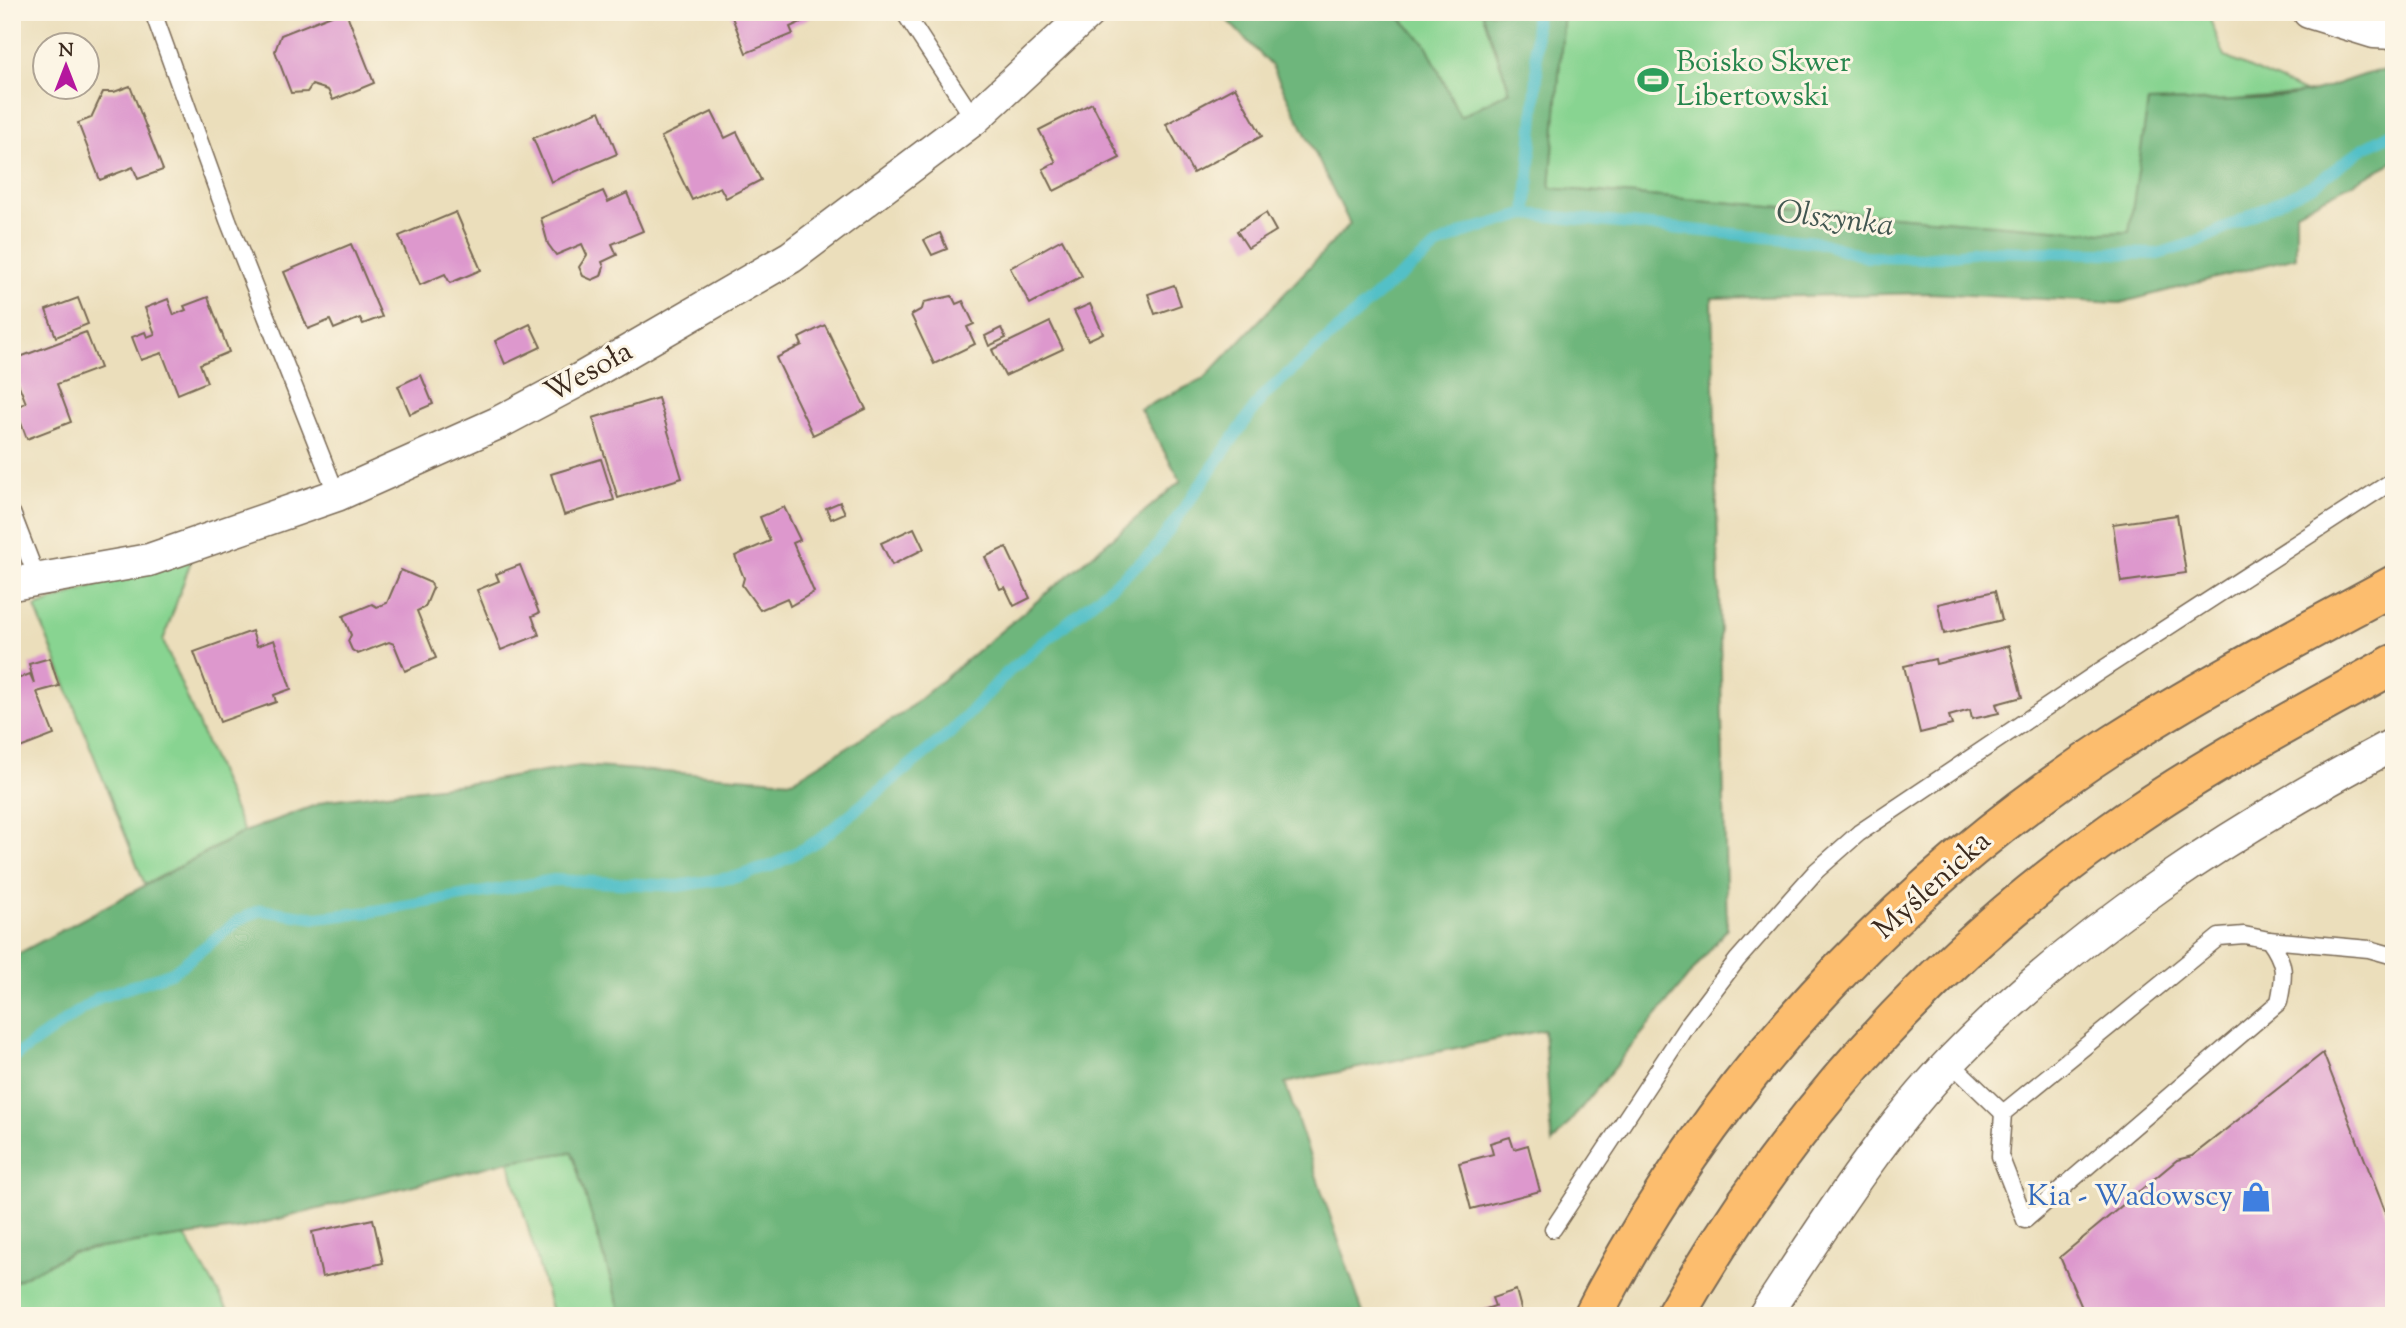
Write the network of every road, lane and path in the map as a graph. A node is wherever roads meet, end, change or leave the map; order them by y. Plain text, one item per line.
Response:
1 (153, 12) edge
2 (904, 12) edge
3 (1089, 12) edge
4 (2309, 12) edge
5 (2394, 33) edge
6 (974, 119) junction
7 (2394, 480) edge
8 (337, 495) junction
9 (12, 513) edge
10 (25, 581) edge
11 (2394, 585) edge
12 (2394, 664) edge
13 (2394, 744) edge
14 (2269, 940) junction
15 (2394, 956) edge
16 (1950, 1062) junction
17 (2003, 1113) junction
18 (1553, 1229) dead end
19 (1593, 1316) edge
20 (1675, 1316) edge
21 (1764, 1316) edge

1 - 8 lane
2 - 6 lane
3 - 6 street, Wesoła
4 - 5 street
6 - 8 street, Wesoła
7 - 18 lane
8 - 10 street, Wesoła
9 - 10 lane
11 - 19 highway, Myślenicka
12 - 20 highway
13 - 16 street
14 - 15 lane
14 - 17 lane
14 - 17 lane
16 - 17 lane
16 - 21 street

